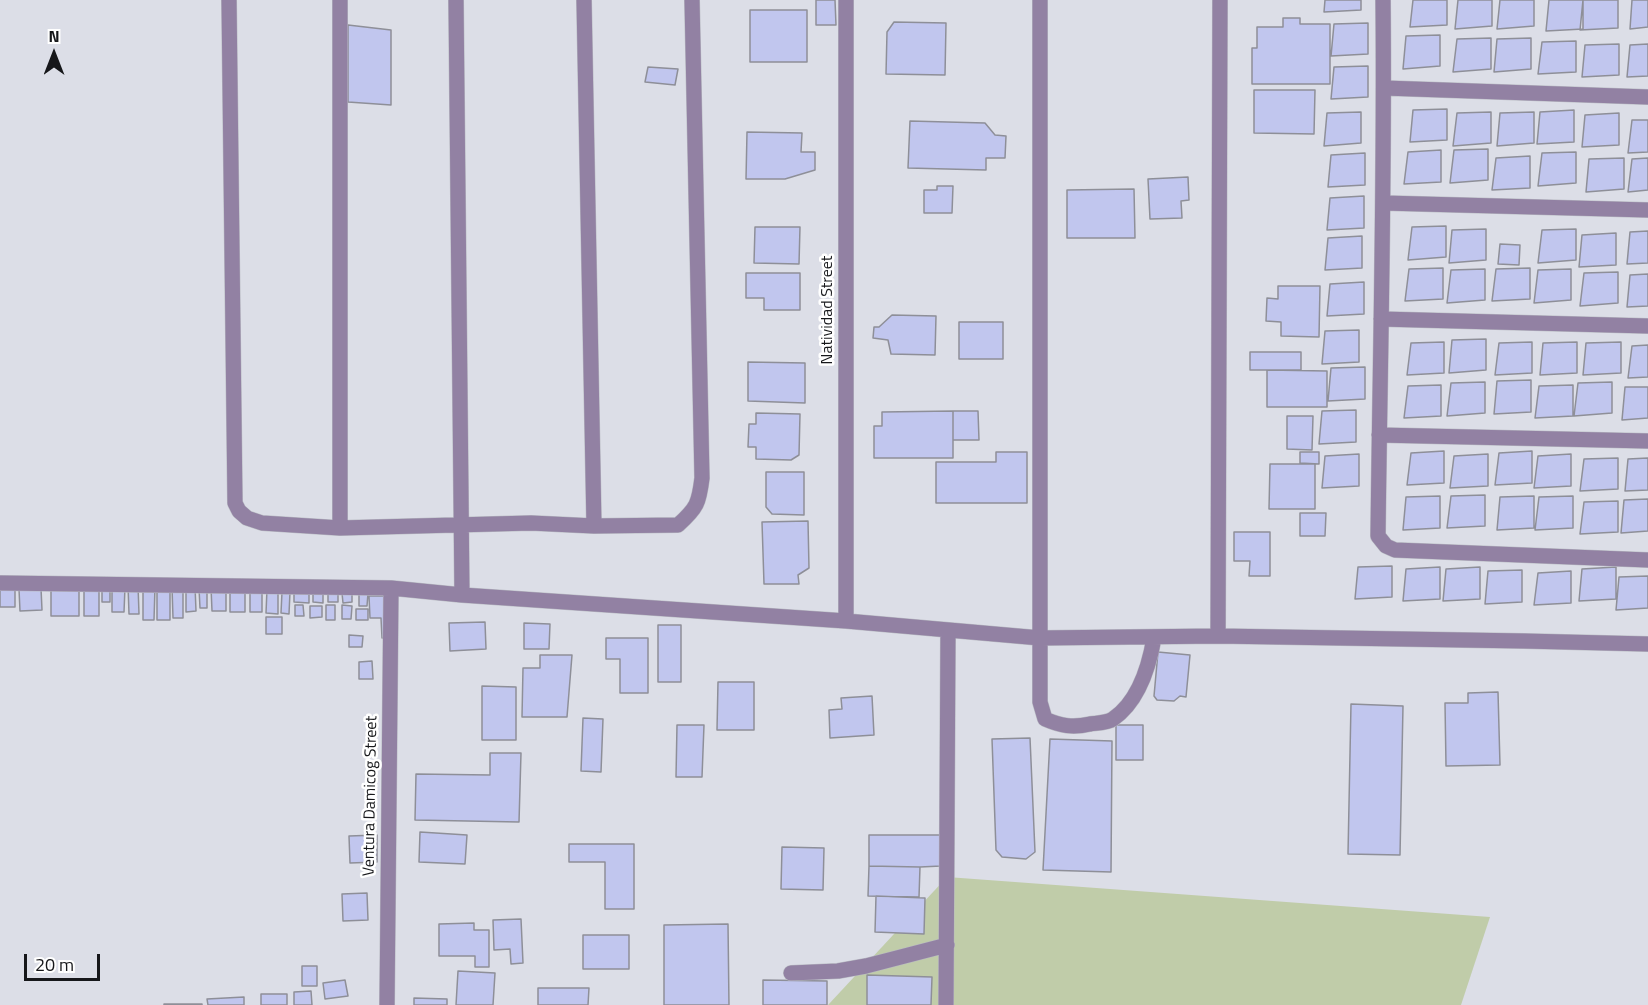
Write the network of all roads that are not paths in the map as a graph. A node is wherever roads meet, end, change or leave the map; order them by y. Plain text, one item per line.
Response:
1 (229, 0) edge
2 (340, 0) edge
3 (456, 0) edge
4 (584, 0) edge
5 (692, 0) edge
6 (846, 0) edge
7 (1040, 0) edge
8 (1220, 0) edge
9 (1383, 0) edge
10 (1384, 88) junction
11 (1648, 97) edge
12 (1383, 203) junction
13 (1648, 210) edge
14 (1381, 319) junction
15 (1648, 326) edge
16 (1379, 435) junction
17 (1648, 441) edge
18 (461, 525) junction
19 (594, 526) junction
20 (340, 528) junction
21 (1648, 560) edge
22 (0, 583) edge
23 (391, 588) junction
24 (462, 595) junction
25 (846, 621) junction
26 (948, 630) junction
27 (1218, 636) junction
28 (1040, 638) junction
29 (1154, 638) junction
30 (1648, 644) edge
31 (947, 945) junction
32 (792, 973) dead end
33 (387, 1005) edge
34 (946, 1005) edge

1 - 20 street
2 - 20 street
3 - 18 street
4 - 19 street
5 - 19 street
6 - 25 street, Natividad Street
7 - 28 street
8 - 27 street
9 - 10 street
10 - 11 street
10 - 12 street
12 - 13 street
12 - 14 street
14 - 15 street
14 - 16 street
16 - 17 street
16 - 21 street
18 - 19 street
18 - 20 street
18 - 24 street
22 - 23 street
23 - 24 street
23 - 33 street, Ventura Damicog Street
24 - 25 street
25 - 26 street
26 - 28 street
26 - 31 street
27 - 29 street
27 - 30 street
28 - 29 street
28 - 29 street
31 - 32 street
31 - 34 street

